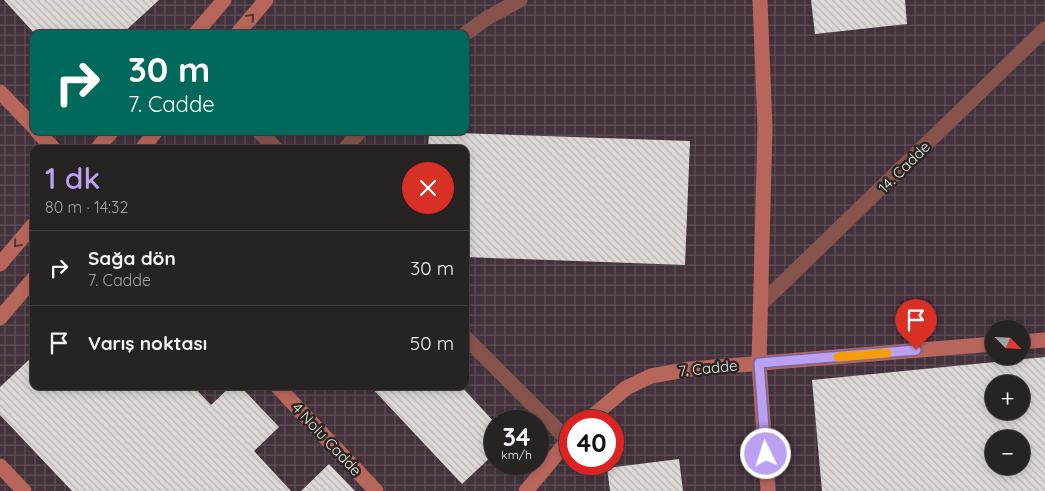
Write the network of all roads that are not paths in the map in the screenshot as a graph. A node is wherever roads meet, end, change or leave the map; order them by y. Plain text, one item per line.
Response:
1 (224, 0) edge
2 (266, 0) edge
3 (520, 0) edge
4 (760, 0) edge
5 (1045, 29) edge
6 (198, 30) edge
7 (240, 30) edge
8 (469, 31) edge
9 (0, 92) edge
10 (30, 124) edge
11 (41, 135) edge
12 (109, 135) edge
13 (153, 135) edge
14 (263, 135) edge
15 (356, 135) edge
16 (50, 145) edge
17 (100, 145) edge
18 (145, 145) edge
19 (272, 145) edge
20 (348, 145) edge
21 (30, 229) edge
22 (0, 264) edge
23 (30, 283) edge
24 (762, 303) junction
25 (0, 318) edge
26 (1045, 340) edge
27 (469, 341) edge
28 (1030, 341) edge
29 (985, 345) edge
30 (759, 363) junction
31 (281, 390) edge
32 (599, 410) edge
33 (559, 429) edge
34 (559, 451) edge
35 (0, 466) edge
36 (24, 491) edge
37 (376, 491) edge
38 (526, 491) edge
39 (768, 491) edge

1 - 6 street
7 -> 2 street
3 - 8 street
4 - 24 street
5 - 24 street, 14. Cadde
9 - 10 street
11 - 16 street
12 - 17 street
13 - 18 street
14 - 19 street
15 - 20 street
21 -> 22 street
23 - 25 street
24 - 30 street
26 - 28 street
27 - 33 street
29 - 30 street, 7. Cadde
30 - 32 street, 7. Cadde
30 - 39 street
31 - 37 street, 4 Nolu Cadde
34 - 38 street
35 - 36 street

